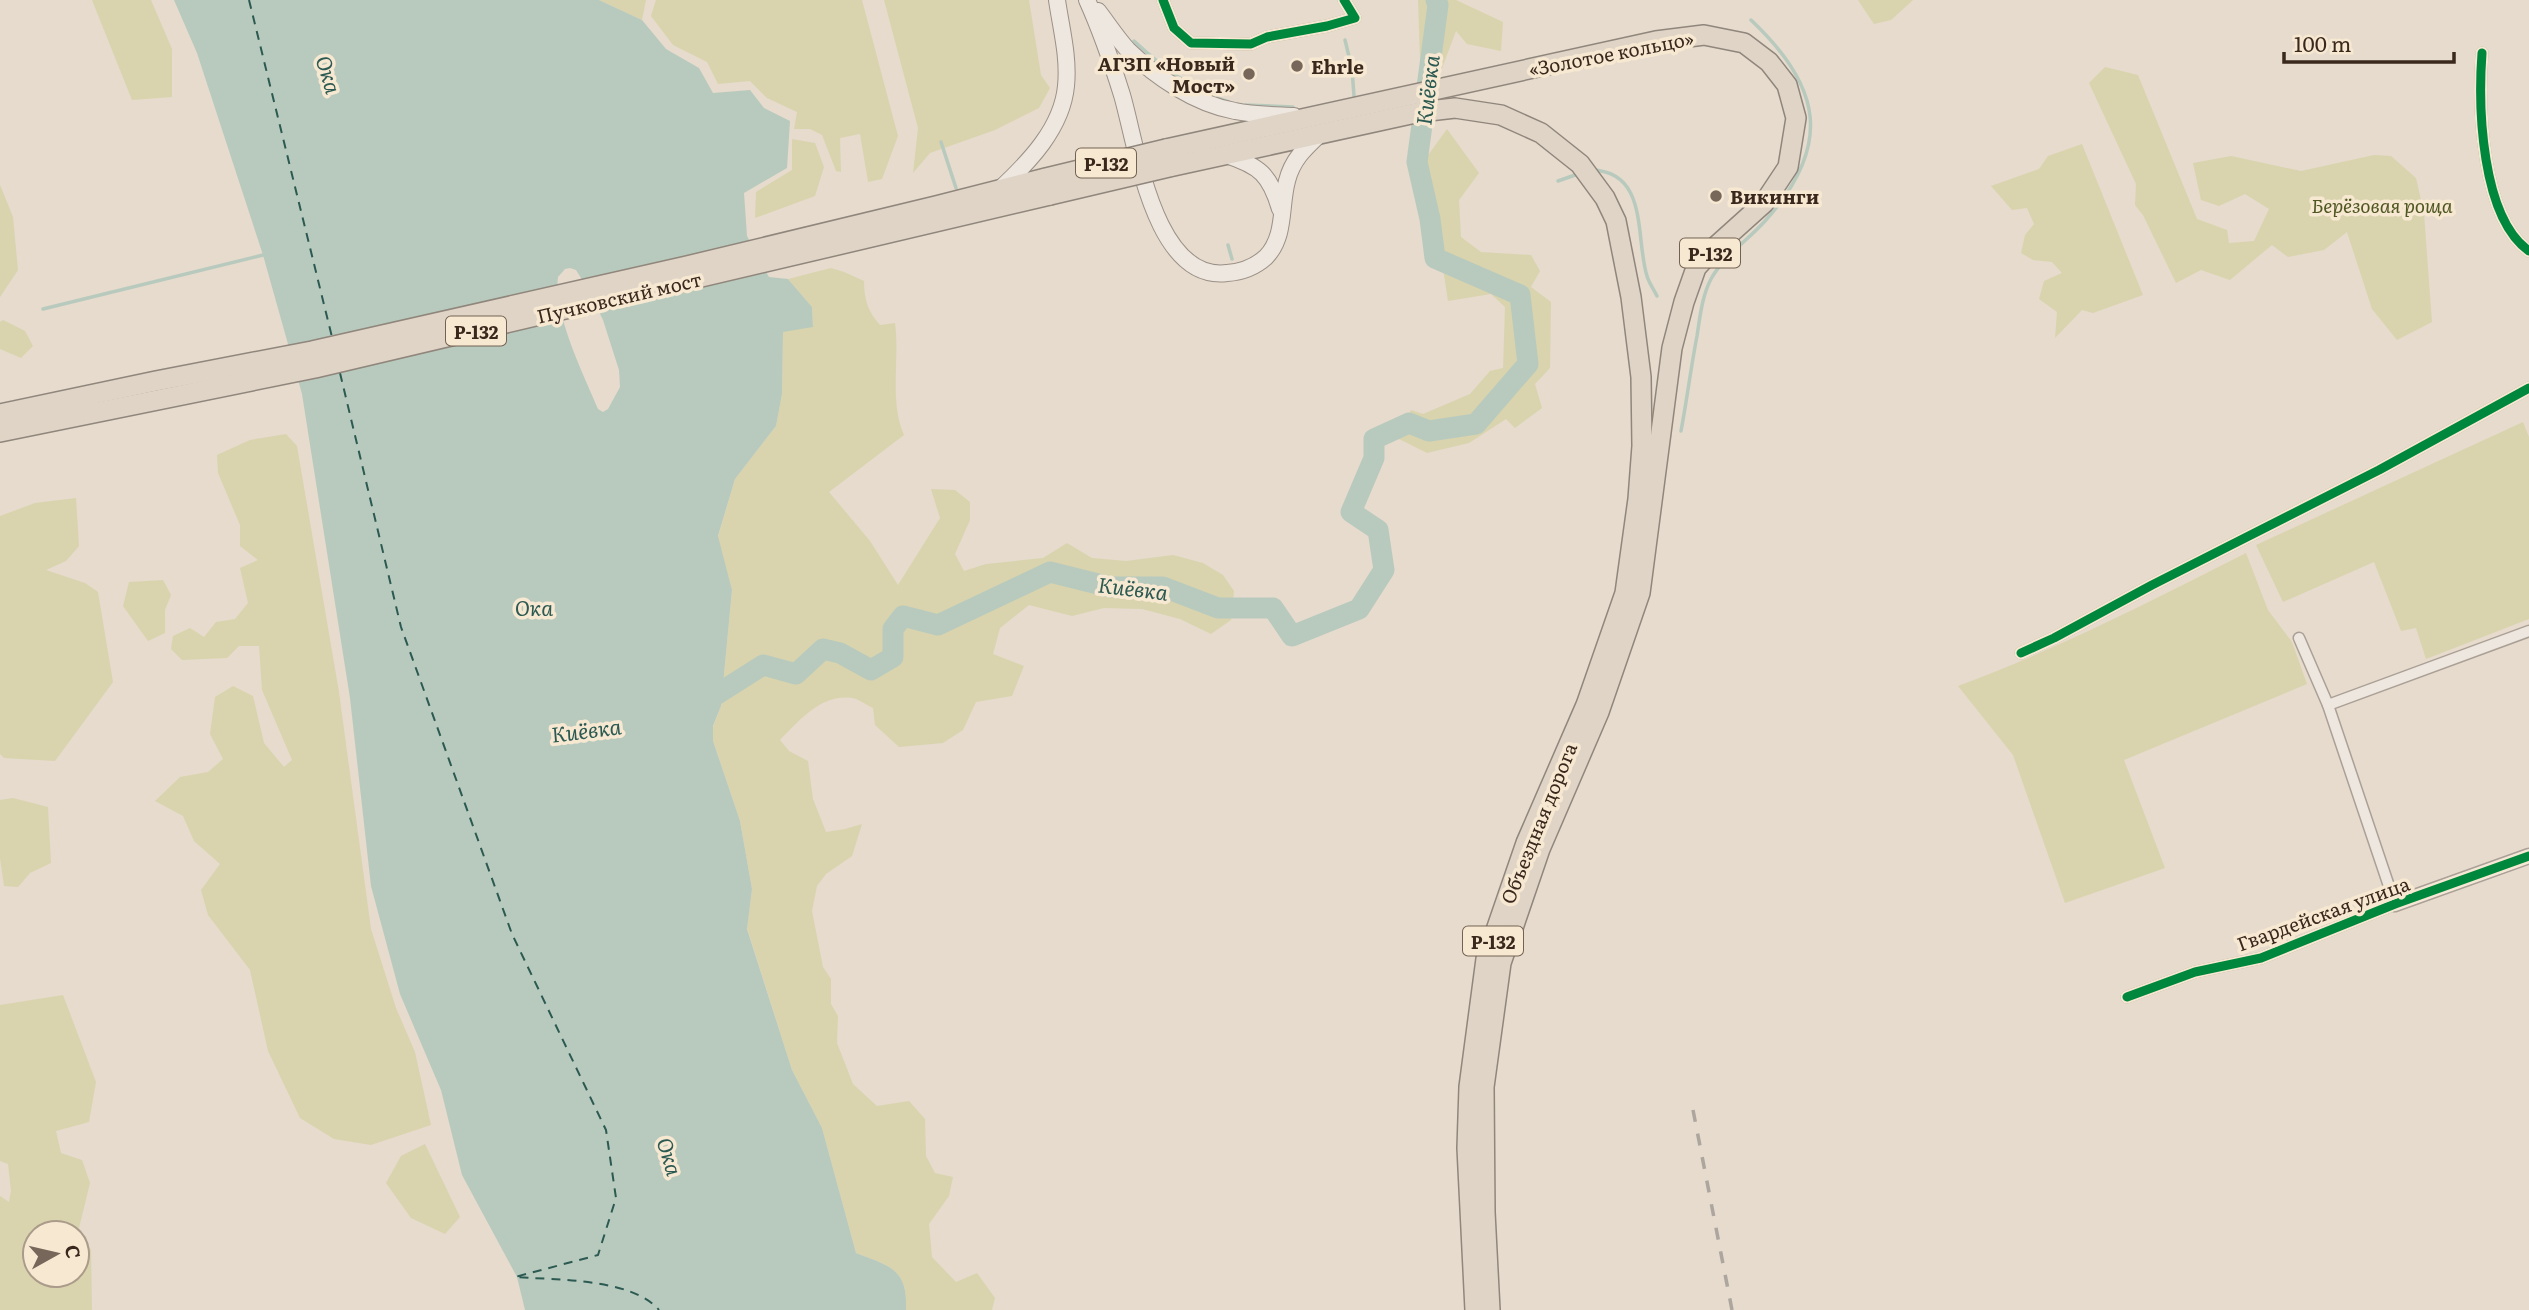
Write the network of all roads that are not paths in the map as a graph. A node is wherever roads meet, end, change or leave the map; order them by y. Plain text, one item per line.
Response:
1 (1057, 0) edge
2 (1088, 0) edge
3 (1163, 0) edge
4 (1344, 0) edge
5 (2482, 53) dead end
6 (1320, 124) junction
7 (1223, 154) junction
8 (1168, 158) junction
9 (1048, 186) junction
10 (1000, 188) junction
11 (938, 213) junction
12 (1283, 218) junction
13 (2529, 251) edge
14 (2529, 388) edge
15 (4, 422) edge
16 (1633, 593) junction
17 (2529, 631) edge
18 (2299, 638) dead end
19 (2021, 653) dead end
20 (2328, 705) junction
21 (2529, 856) edge
22 (2395, 904) junction
23 (2127, 997) dead end
24 (1475, 1310) edge
25 (1490, 1310) edge

1 - 10 main road
2 - 6 main road
2 - 12 main road
3 - 4 street
5 - 13 street
6 - 7 highway, Р-132
6 - 8 highway, «Золотое кольцо» / Р-132
6 - 12 main road
6 - 16 highway, «Золотое кольцо» / Р-132
6 - 16 highway, «Золотое кольцо» / Р-132
7 - 8 highway, Р-132
7 - 12 main road
8 - 9 highway, Р-132, bridge
9 - 10 highway, Р-132
9 - 11 highway, Р-132
10 - 11 highway, Р-132
11 - 15 highway, Пучковский мост / Р-132
14 - 19 street
16 - 24 highway, Объездная дорога / Р-132
16 - 25 highway, Объездная дорога / Р-132
17 - 20 street
18 - 20 street
20 - 22 street
21 - 22 street, Гвардейская улица
22 - 23 street, Гвардейская улица

